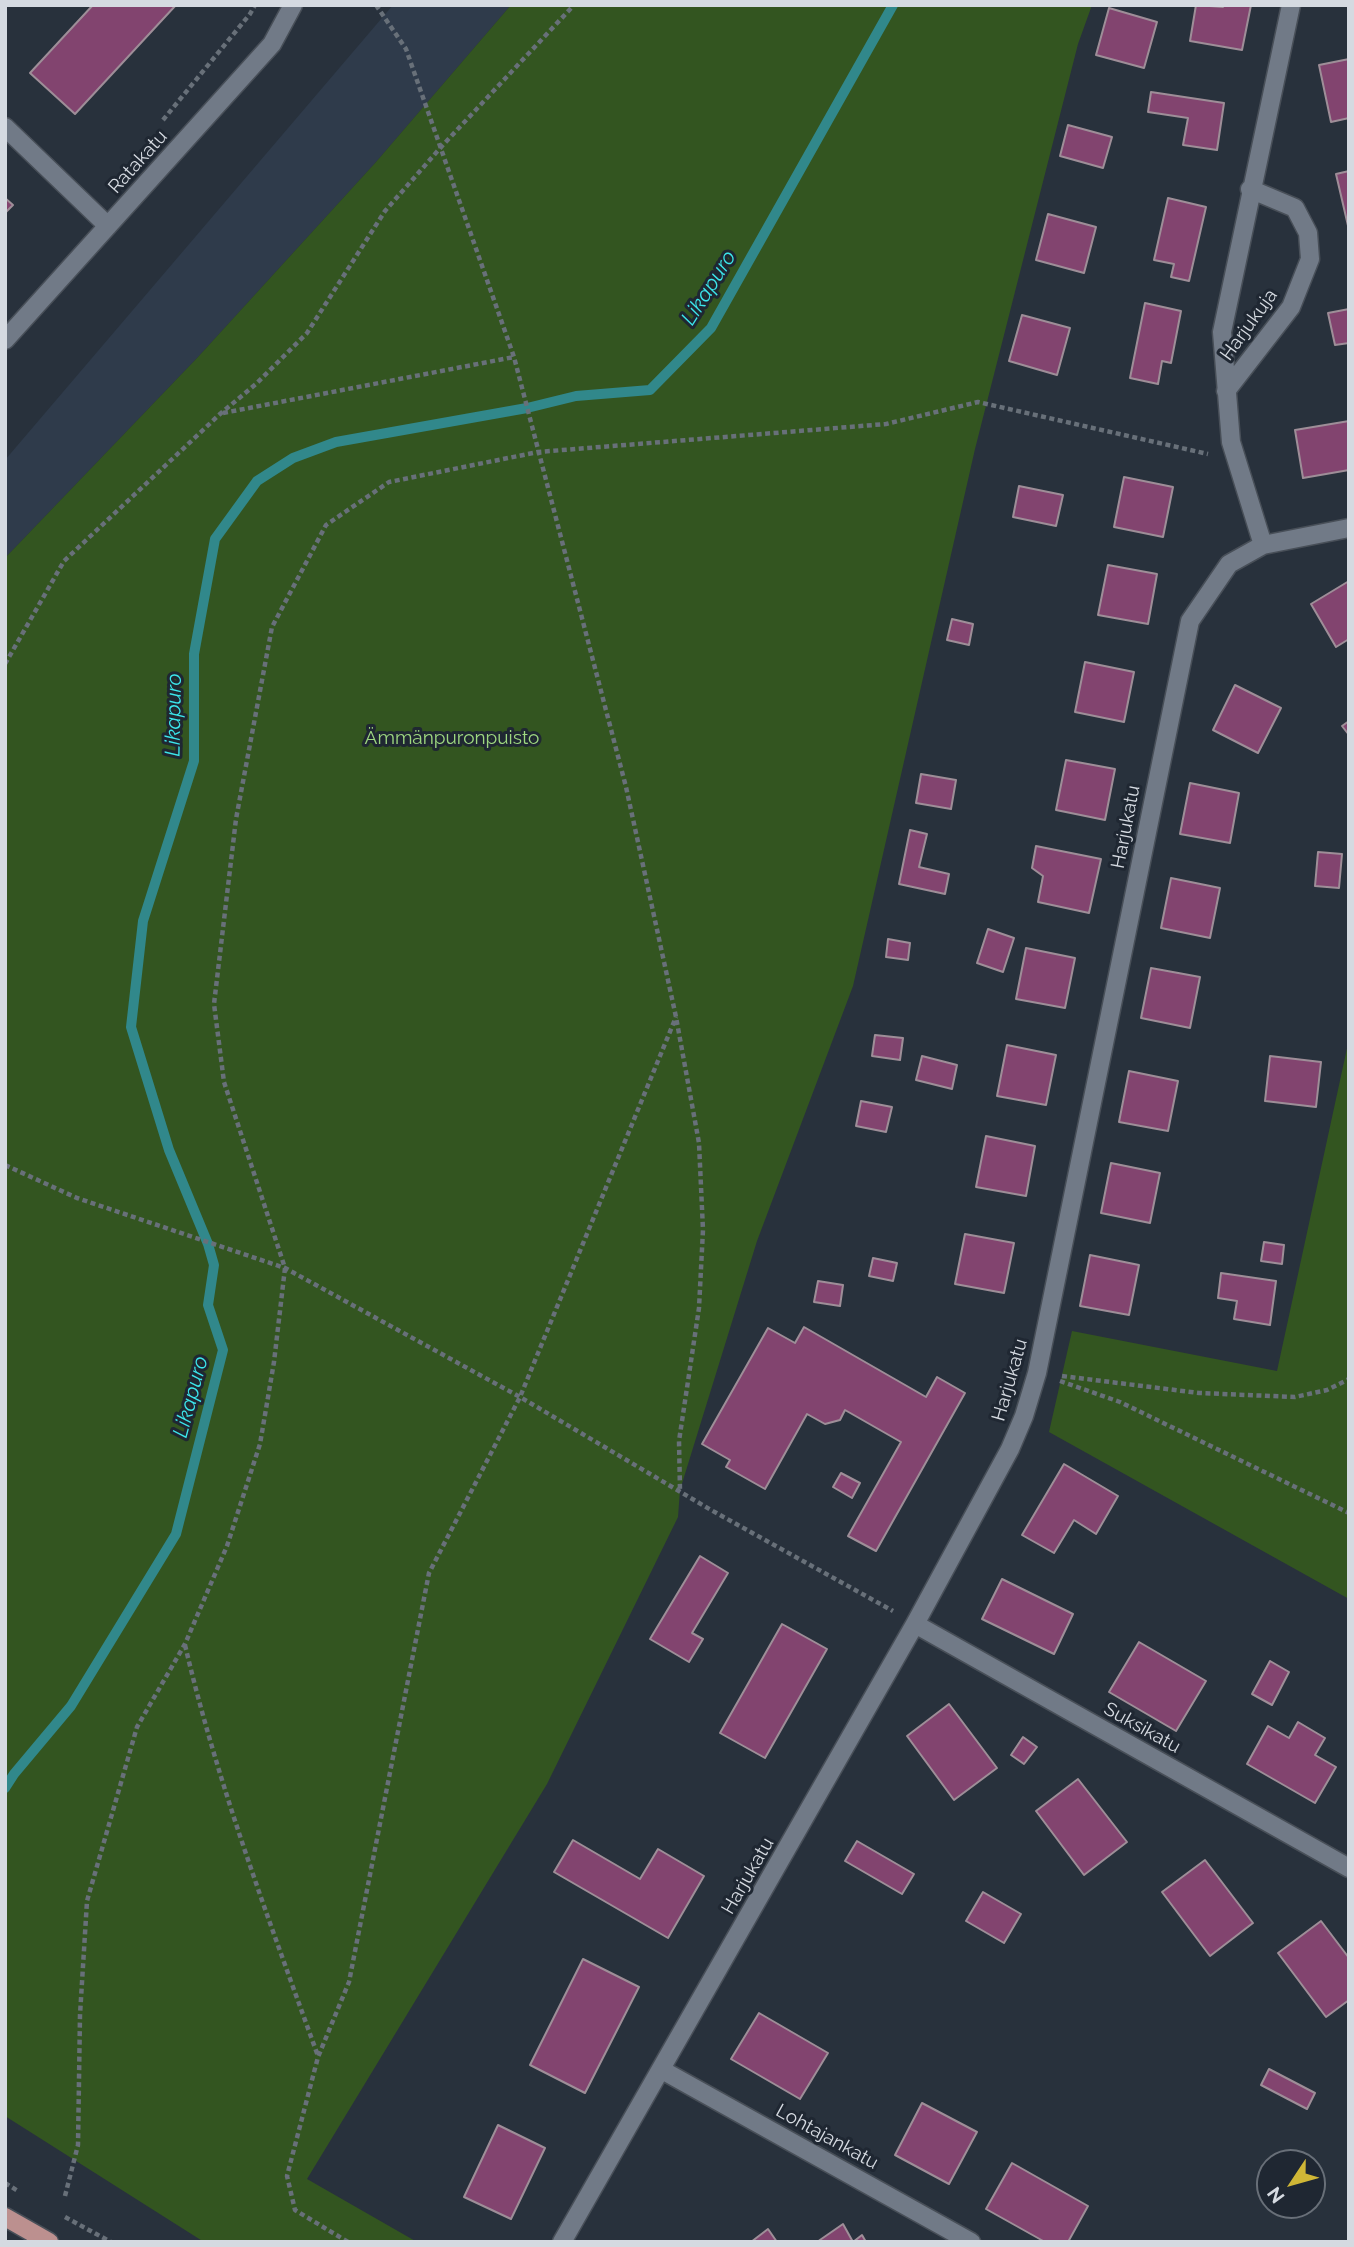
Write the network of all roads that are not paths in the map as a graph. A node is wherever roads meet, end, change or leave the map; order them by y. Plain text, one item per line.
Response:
1 (293, 5) edge
2 (1291, 5) edge
3 (5, 127) edge
4 (1250, 189) junction
5 (108, 226) junction
6 (5, 340) edge
7 (1226, 391) junction
8 (1349, 528) edge
9 (1263, 545) junction
10 (915, 1624) junction
11 (1349, 1868) edge
12 (662, 2070) junction
13 (5, 2217) edge
14 (50, 2242) edge
15 (562, 2242) edge
16 (971, 2242) edge

1 - 5 street, Ratakatu
2 - 4 street, Harjukuja
3 - 5 street
4 - 7 street, Harjukuja
4 - 7 street, Harjukuja
5 - 6 street, Ratakatu
7 - 9 street, Harjukuja
8 - 9 street, Harjukatu
9 - 10 street, Harjukatu
10 - 11 street, Suksikatu
10 - 12 street, Harjukatu
12 - 15 street, Harjukatu
12 - 16 street, Lohtajankatu
13 - 14 main road

